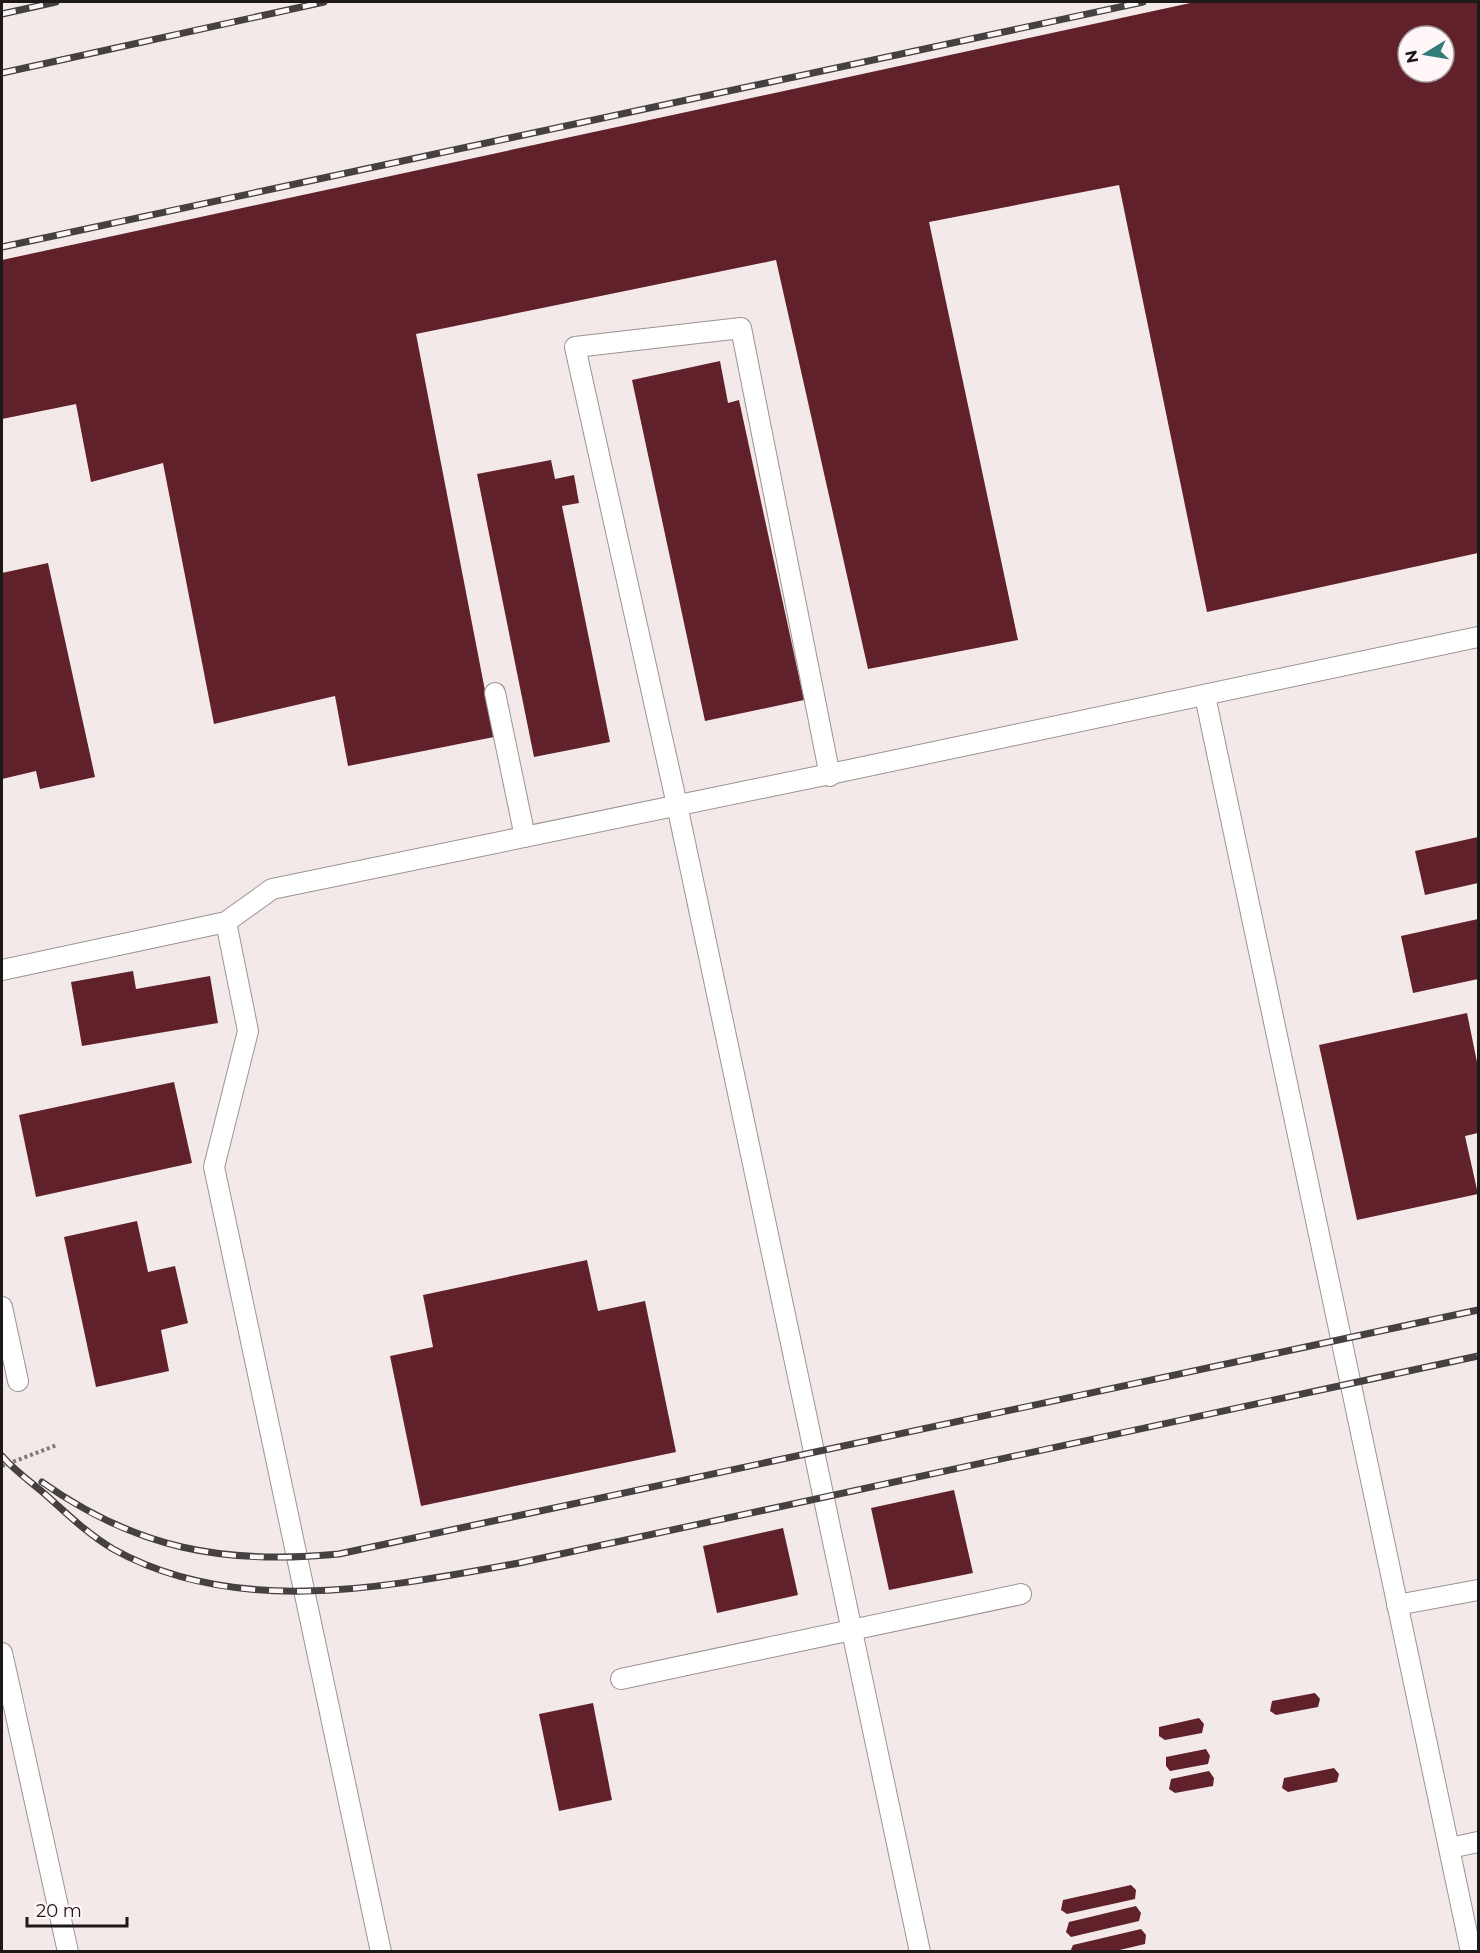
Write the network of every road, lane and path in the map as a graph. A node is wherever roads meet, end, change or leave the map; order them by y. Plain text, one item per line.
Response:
1 (1479, 637) edge
2 (495, 693) dead end
3 (1205, 696) junction
4 (830, 776) junction
5 (677, 805) junction
6 (525, 837) junction
7 (226, 922) junction
8 (2, 970) edge
9 (2, 1307) edge
10 (18, 1381) dead end
11 (57, 1445) dead end
12 (2, 1466) edge
13 (1479, 1590) edge
14 (1021, 1594) dead end
15 (1398, 1605) junction
16 (851, 1629) junction
17 (2, 1653) edge
18 (621, 1679) dead end
19 (6, 1694) edge
20 (1479, 1842) edge
21 (1450, 1848) junction
22 (68, 1952) edge
23 (381, 1952) edge
24 (920, 1952) edge
25 (1471, 1952) edge

1 - 3 lane
2 - 6 lane
3 - 4 lane
3 - 15 lane
4 - 5 lane
4 - 5 lane
5 - 6 lane
5 - 16 lane
6 - 7 lane
7 - 8 lane
7 - 23 lane
9 - 10 lane
11 - 12 path
13 - 15 lane
14 - 16 lane
15 - 21 lane
16 - 18 lane
16 - 24 lane
17 - 19 lane
19 - 22 lane
20 - 21 lane
21 - 25 lane

